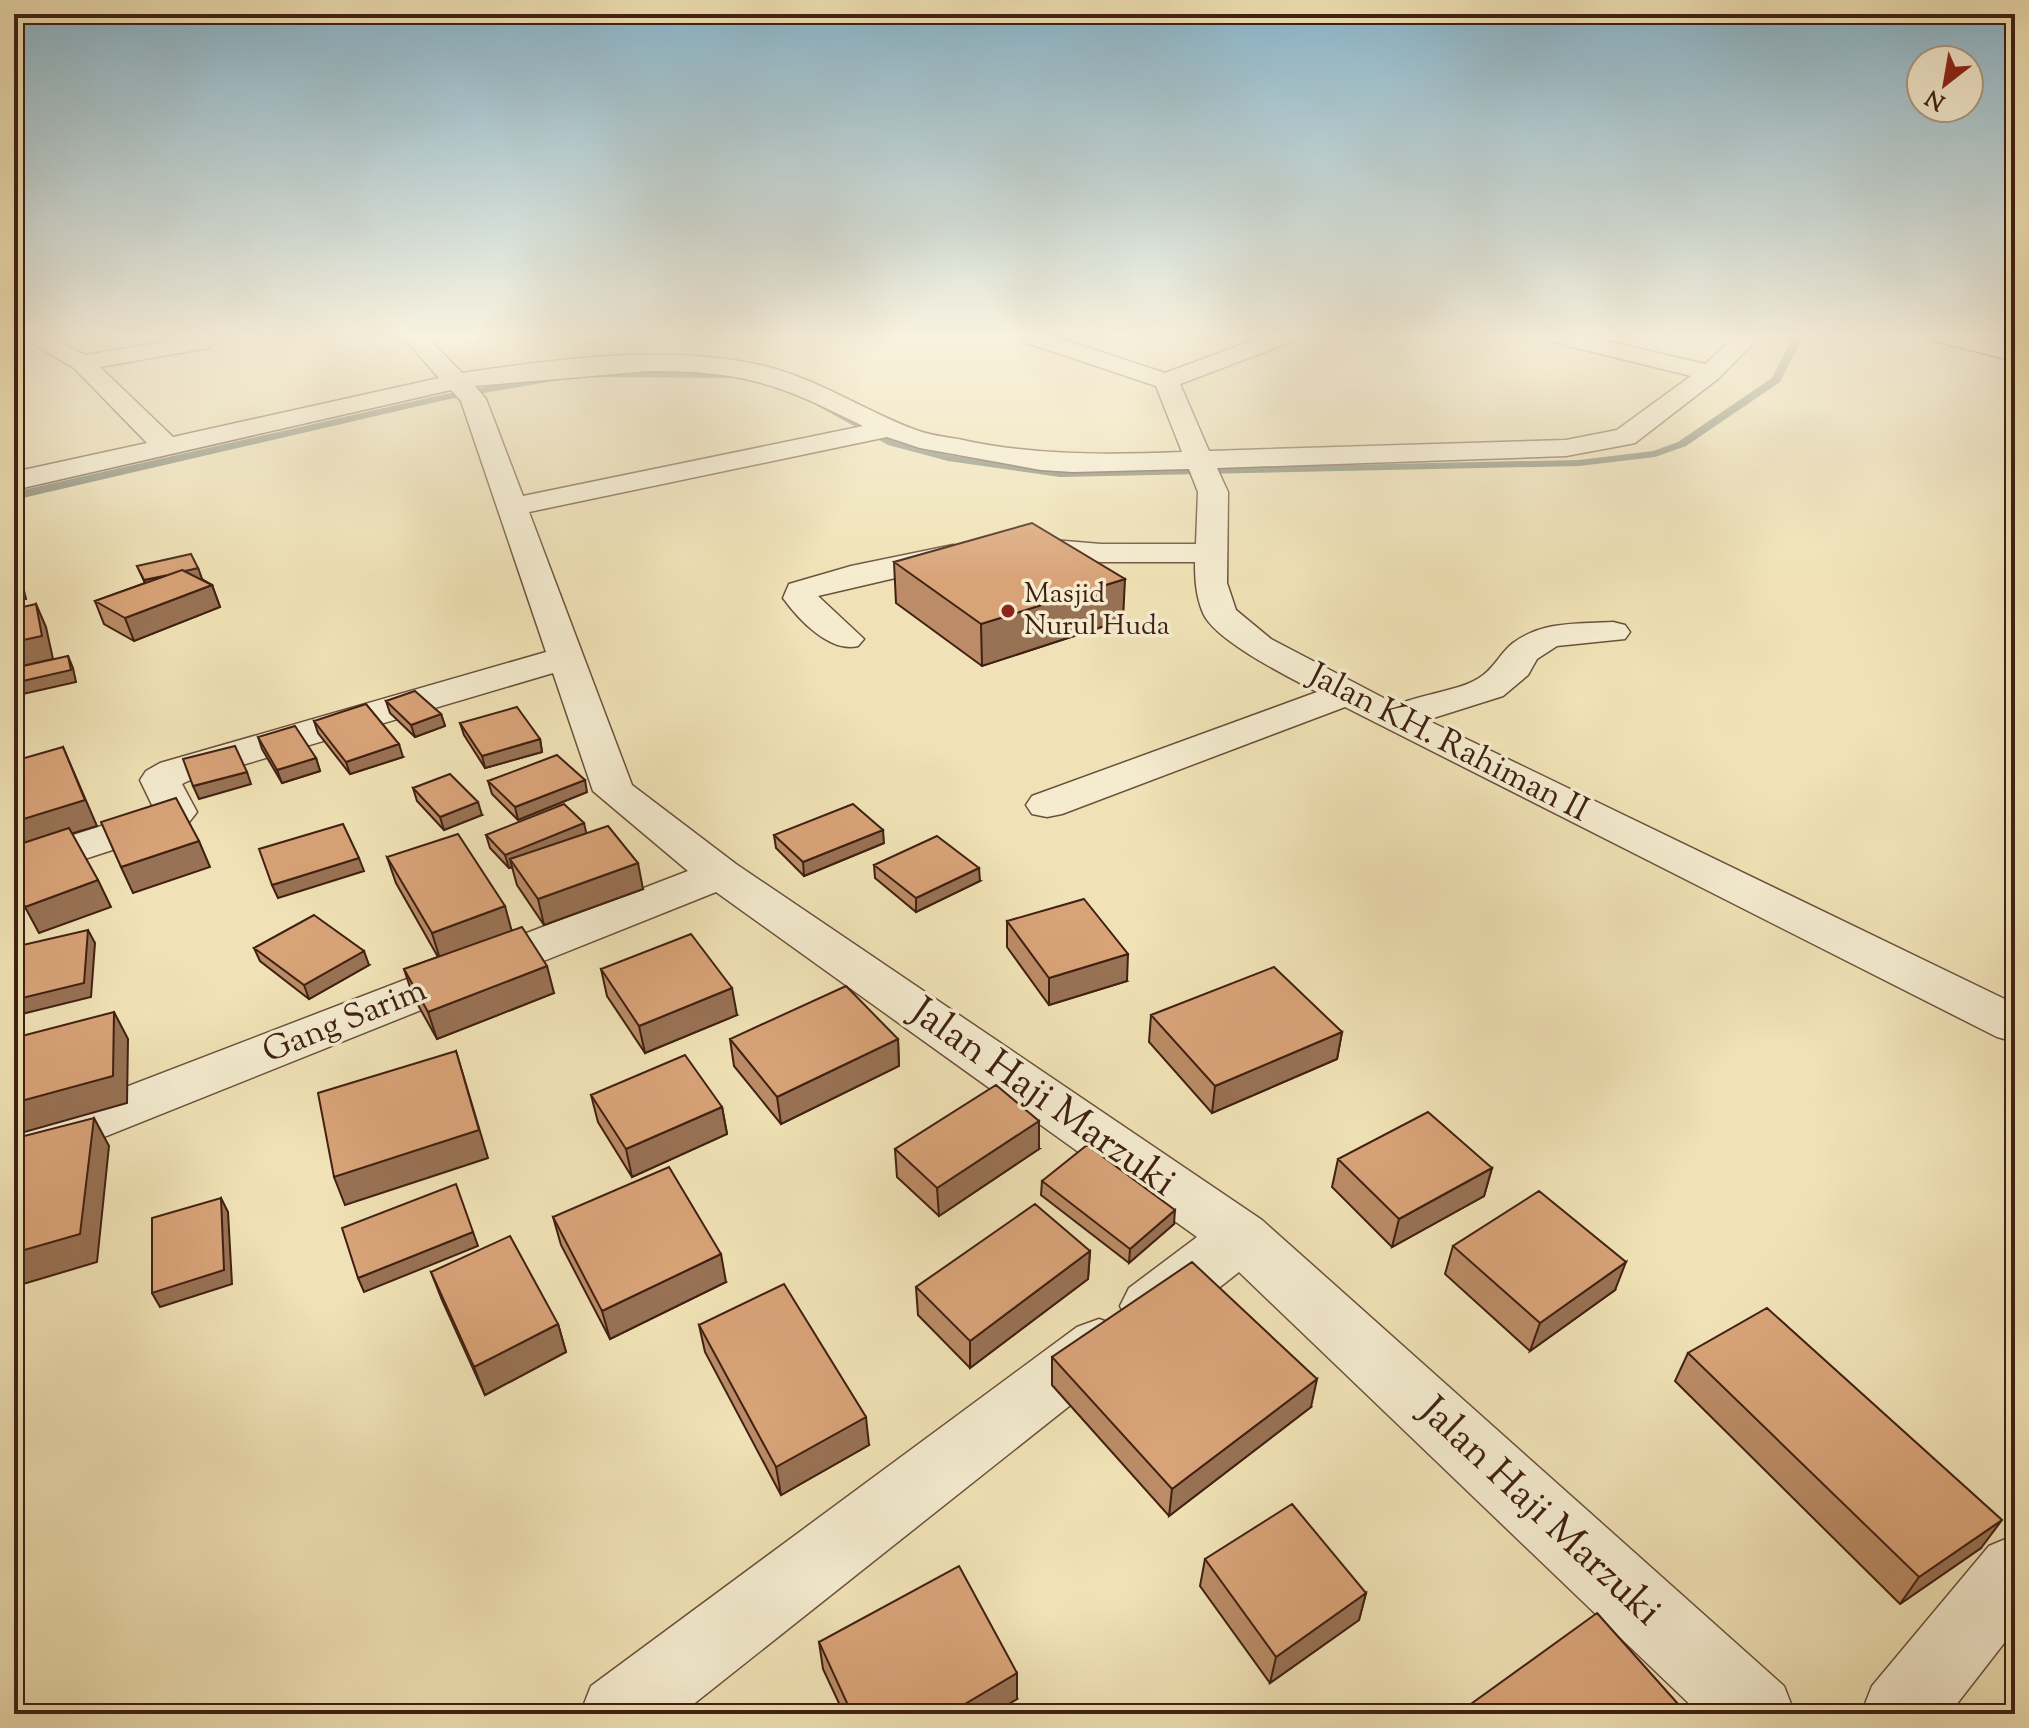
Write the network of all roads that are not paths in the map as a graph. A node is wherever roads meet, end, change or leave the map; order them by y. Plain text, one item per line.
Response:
1 (137, 418) edge
2 (320, 418) edge
3 (355, 418) edge
4 (475, 418) edge
5 (871, 418) edge
6 (1182, 418) edge
7 (1651, 418) edge
8 (892, 428) junction
9 (167, 447) junction
10 (1205, 471) junction
11 (14, 481) edge
12 (14, 504) edge
13 (512, 507) junction
14 (1210, 553) junction
15 (1613, 632) dead end
16 (846, 639) dead end
17 (566, 658) junction
18 (1346, 694) junction
19 (1396, 720) junction
20 (1047, 805) dead end
21 (14, 869) edge
22 (720, 874) junction
23 (2015, 1025) edge
24 (14, 1152) edge
25 (1241, 1237) junction
26 (2015, 1571) edge
27 (619, 1714) edge
28 (1756, 1714) edge
29 (1900, 1714) edge

1 - 9 street
2 - 9 street
3 - 12 street
4 - 13 street, Jalan Haji Marzuki
5 - 8 street
6 - 10 street, Jalan KH. Rahiman II
7 - 10 street
8 - 10 street
8 - 13 street
9 - 11 street
10 - 14 street, Jalan KH. Rahiman II
13 - 17 street, Jalan Haji Marzuki
14 - 16 street
14 - 18 street, Jalan KH. Rahiman II
15 - 19 street
17 - 21 street
17 - 22 street, Jalan Haji Marzuki
18 - 19 street, Jalan KH. Rahiman II
18 - 20 street
19 - 23 street, Jalan KH. Rahiman II
22 - 24 street, Gang Sarim
22 - 25 street, Jalan Haji Marzuki
25 - 27 street
25 - 28 street, Jalan Haji Marzuki
26 - 29 street

